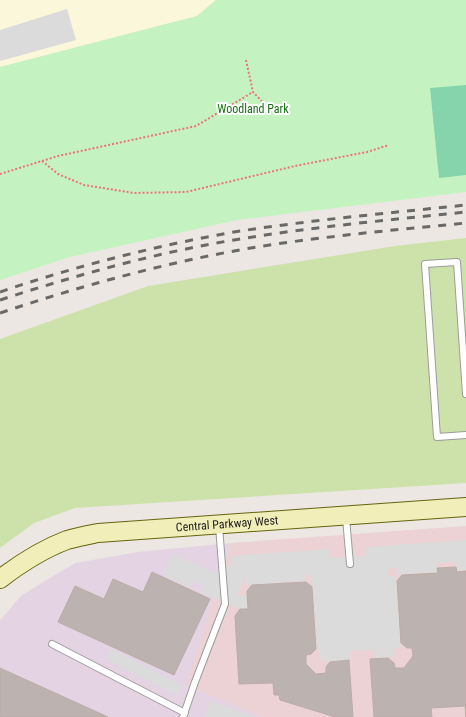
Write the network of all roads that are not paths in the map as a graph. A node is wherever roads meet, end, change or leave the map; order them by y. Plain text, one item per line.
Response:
1 (466, 394) edge
2 (466, 435) edge
3 (466, 507) edge
4 (346, 515) junction
5 (219, 524) junction
6 (350, 564) dead end
7 (0, 578) edge
8 (52, 644) dead end
9 (184, 715) edge

1 - 2 lane
3 - 4 street, Central Parkway West
4 - 5 street, Central Parkway West
4 - 6 lane
5 - 7 street, Central Parkway West
5 - 9 lane
8 - 9 lane

